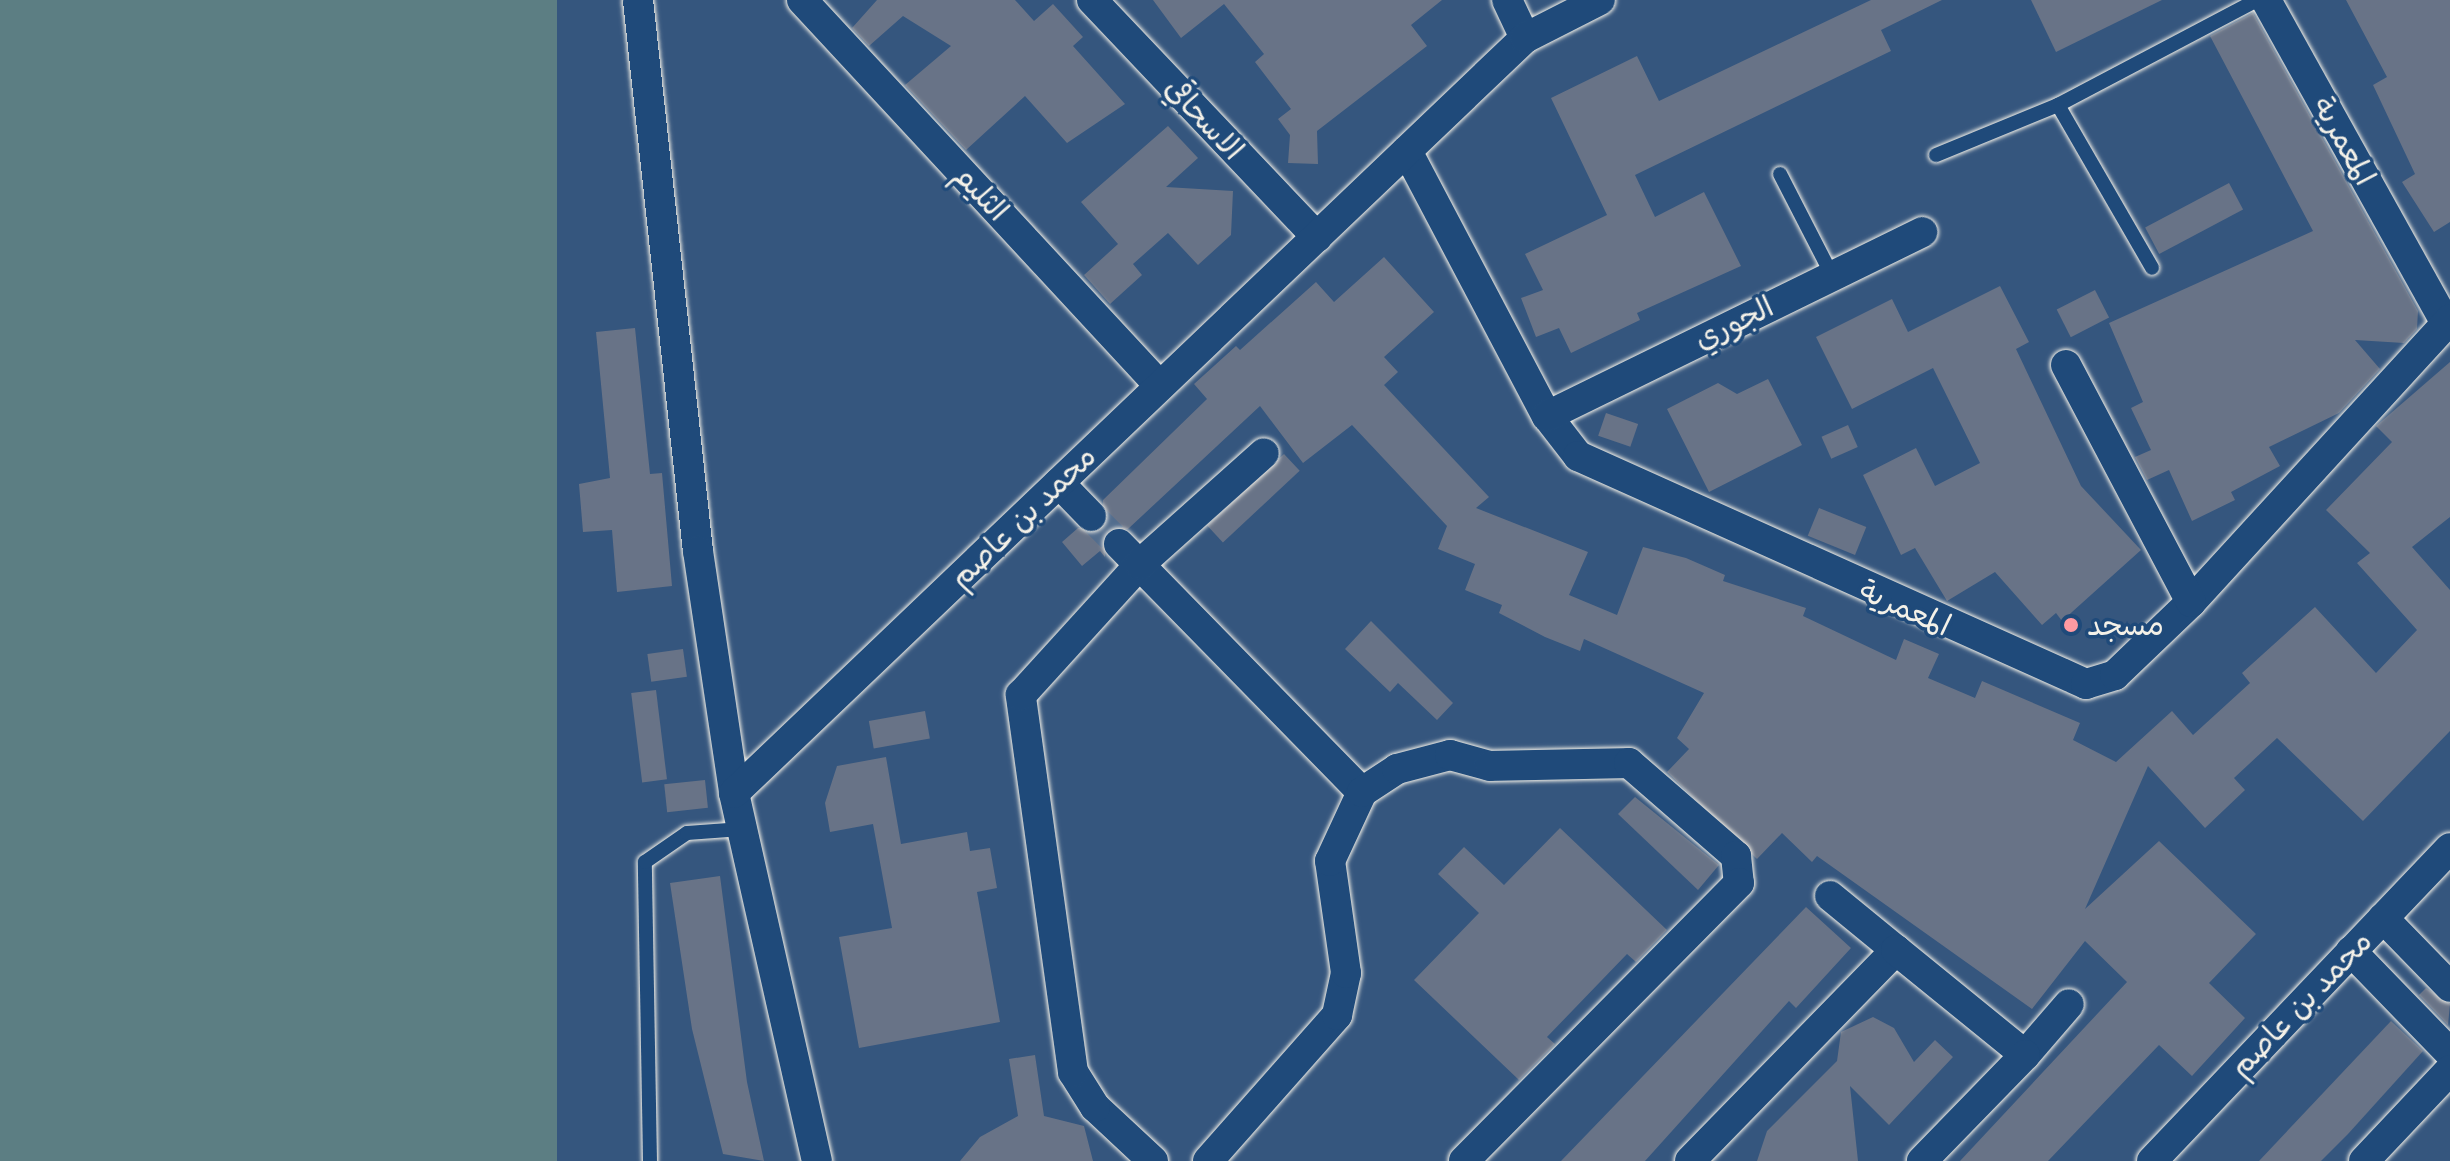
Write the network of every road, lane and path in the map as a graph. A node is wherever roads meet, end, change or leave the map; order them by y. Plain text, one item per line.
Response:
1 (638, 0) edge
2 (802, 0) edge
3 (1092, 0) edge
4 (1507, 0) edge
5 (1600, 0) edge
6 (2257, 0) edge
7 (2266, 0) edge
8 (1525, 38) junction
9 (2058, 105) junction
10 (1407, 151) junction
11 (1936, 155) dead end
12 (1780, 174) dead end
13 (1922, 232) dead end
14 (1317, 237) junction
15 (2152, 268) dead end
16 (1832, 275) junction
17 (2448, 321) edge
18 (2066, 365) dead end
19 (1160, 386) junction
20 (1547, 416) junction
21 (1264, 453) dead end
22 (1059, 483) junction
23 (1091, 516) tunnel mouth
24 (1130, 554) junction
25 (2191, 602) junction
26 (1362, 792) junction
27 (734, 793) junction
28 (742, 829) junction
29 (2450, 848) edge
30 (1830, 896) dead end
31 (2383, 918) junction
32 (1896, 950) junction
33 (2351, 951) junction
34 (2450, 987) edge
35 (2069, 1004) dead end
36 (2450, 1053) edge
37 (2025, 1055) junction
38 (2450, 1070) edge
39 (1225, 1155) edge
40 (650, 1161) edge
41 (817, 1161) edge
42 (1153, 1161) edge
43 (1464, 1161) edge
44 (1690, 1161) edge
45 (1922, 1161) edge
46 (2152, 1161) edge
47 (2364, 1161) edge

1 - 27 street
2 - 19 street, الثليم
3 - 14 street, الاسحاقي
4 - 8 street
5 - 8 street, محمد بن عاصم
6 - 9 lane
7 - 17 street, المعمرية
8 - 10 street, محمد بن عاصم
9 - 11 lane
9 - 15 lane
10 - 14 street, محمد بن عاصم
10 - 20 street, المعمرية
12 - 16 lane
13 - 16 street, الجوري
14 - 19 street, محمد بن عاصم
16 - 20 street, الجوري
17 - 25 street, المعمرية
18 - 25 street
19 - 22 street, محمد بن عاصم
20 - 25 street, المعمرية
21 - 24 street
22 - 23 street
22 - 27 street, محمد بن عاصم
24 - 26 street
24 - 42 street
26 - 39 street
26 - 43 street
27 - 28 street
28 - 40 lane
28 - 41 street
29 - 31 street, محمد بن عاصم
30 - 32 street
31 - 33 street, محمد بن عاصم
31 - 34 street
32 - 37 street
32 - 44 street
33 - 36 street
33 - 46 street, محمد بن عاصم
35 - 37 street
37 - 45 street
38 - 47 street

